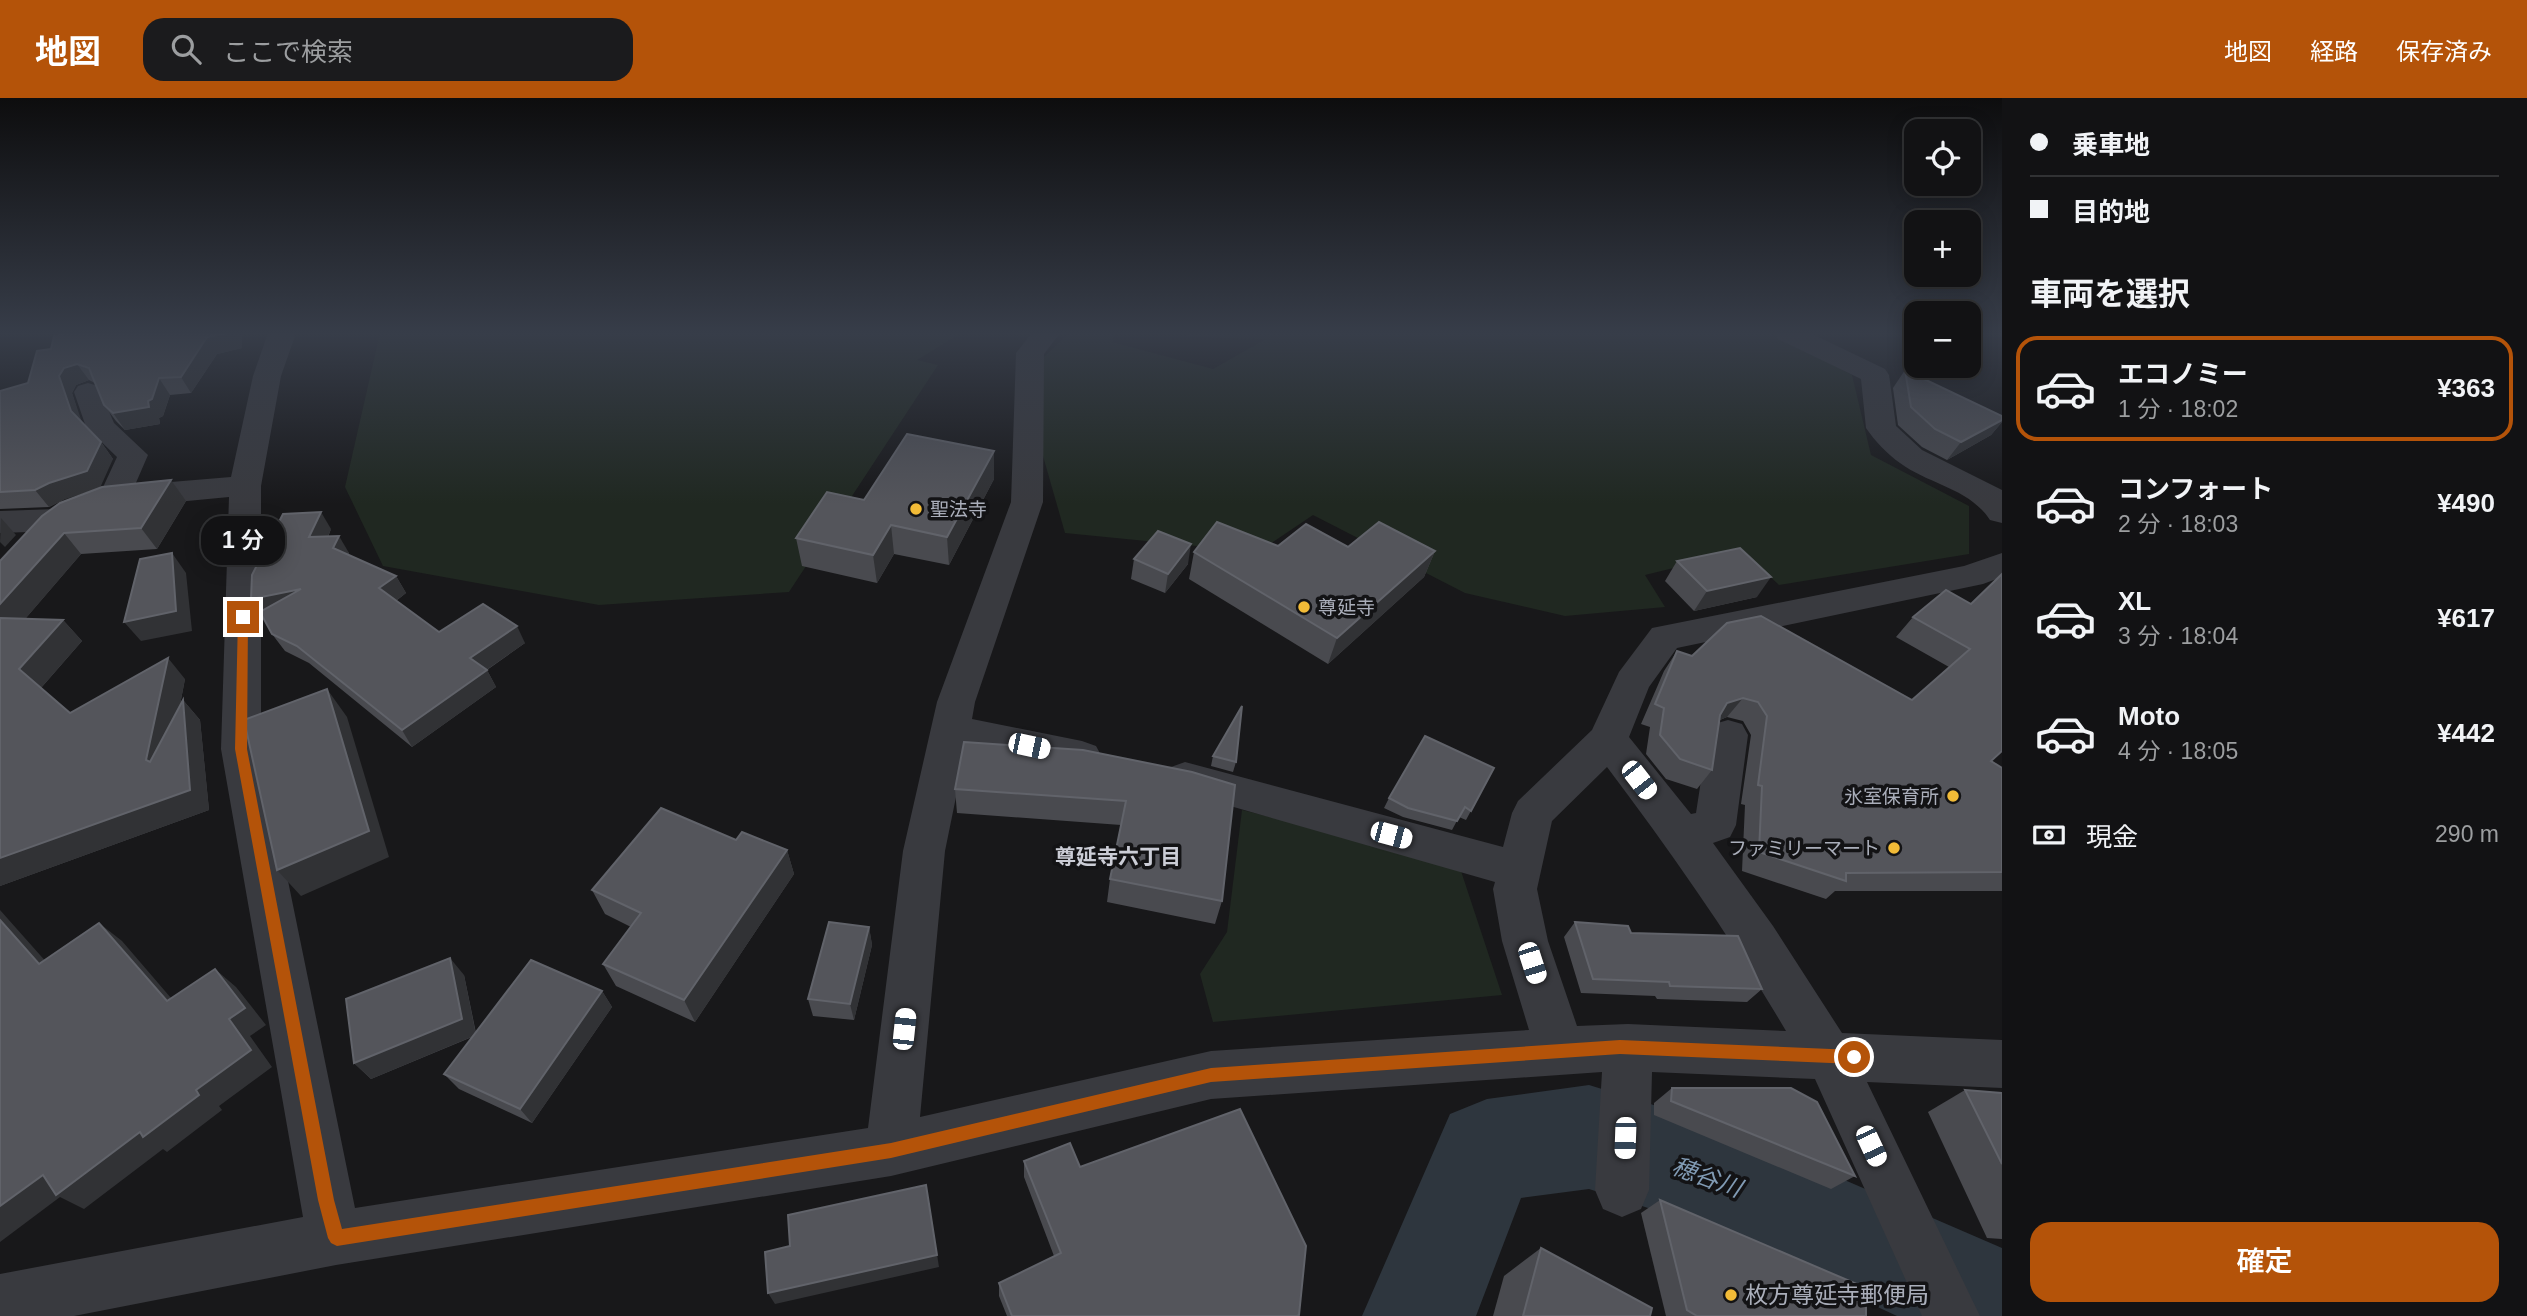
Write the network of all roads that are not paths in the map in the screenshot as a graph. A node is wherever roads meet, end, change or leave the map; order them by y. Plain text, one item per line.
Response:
1 (264, 390) edge
2 (1029, 390) edge
3 (1877, 390) edge
4 (88, 392) dead end
5 (245, 486) junction
6 (114, 498) junction
7 (2002, 513) edge
8 (56, 520) junction
9 (0, 522) edge
10 (24, 552) edge
11 (2002, 564) edge
12 (950, 730) junction
13 (1728, 735) dead end
14 (1608, 739) junction
15 (1682, 834) junction
16 (1520, 870) junction
17 (1628, 1047) junction
18 (1560, 1050) junction
19 (1829, 1056) junction
20 (2002, 1063) edge
21 (891, 1150) junction
22 (1622, 1191) dead end
23 (337, 1238) junction
24 (3, 1303) edge
25 (1951, 1316) edge

1 - 5 street
2 - 12 street
3 - 7 street
4 - 6 street
5 - 6 street
5 - 23 street
6 - 8 street
8 - 9 street
8 - 10 street
11 - 14 street
12 - 16 street
12 - 21 street
13 - 15 street
14 - 15 street
14 - 16 street
15 - 19 street
16 - 18 street
17 - 18 street
17 - 19 street
17 - 22 street
18 - 21 street
19 - 20 street
19 - 25 street
21 - 23 street
23 - 24 street

